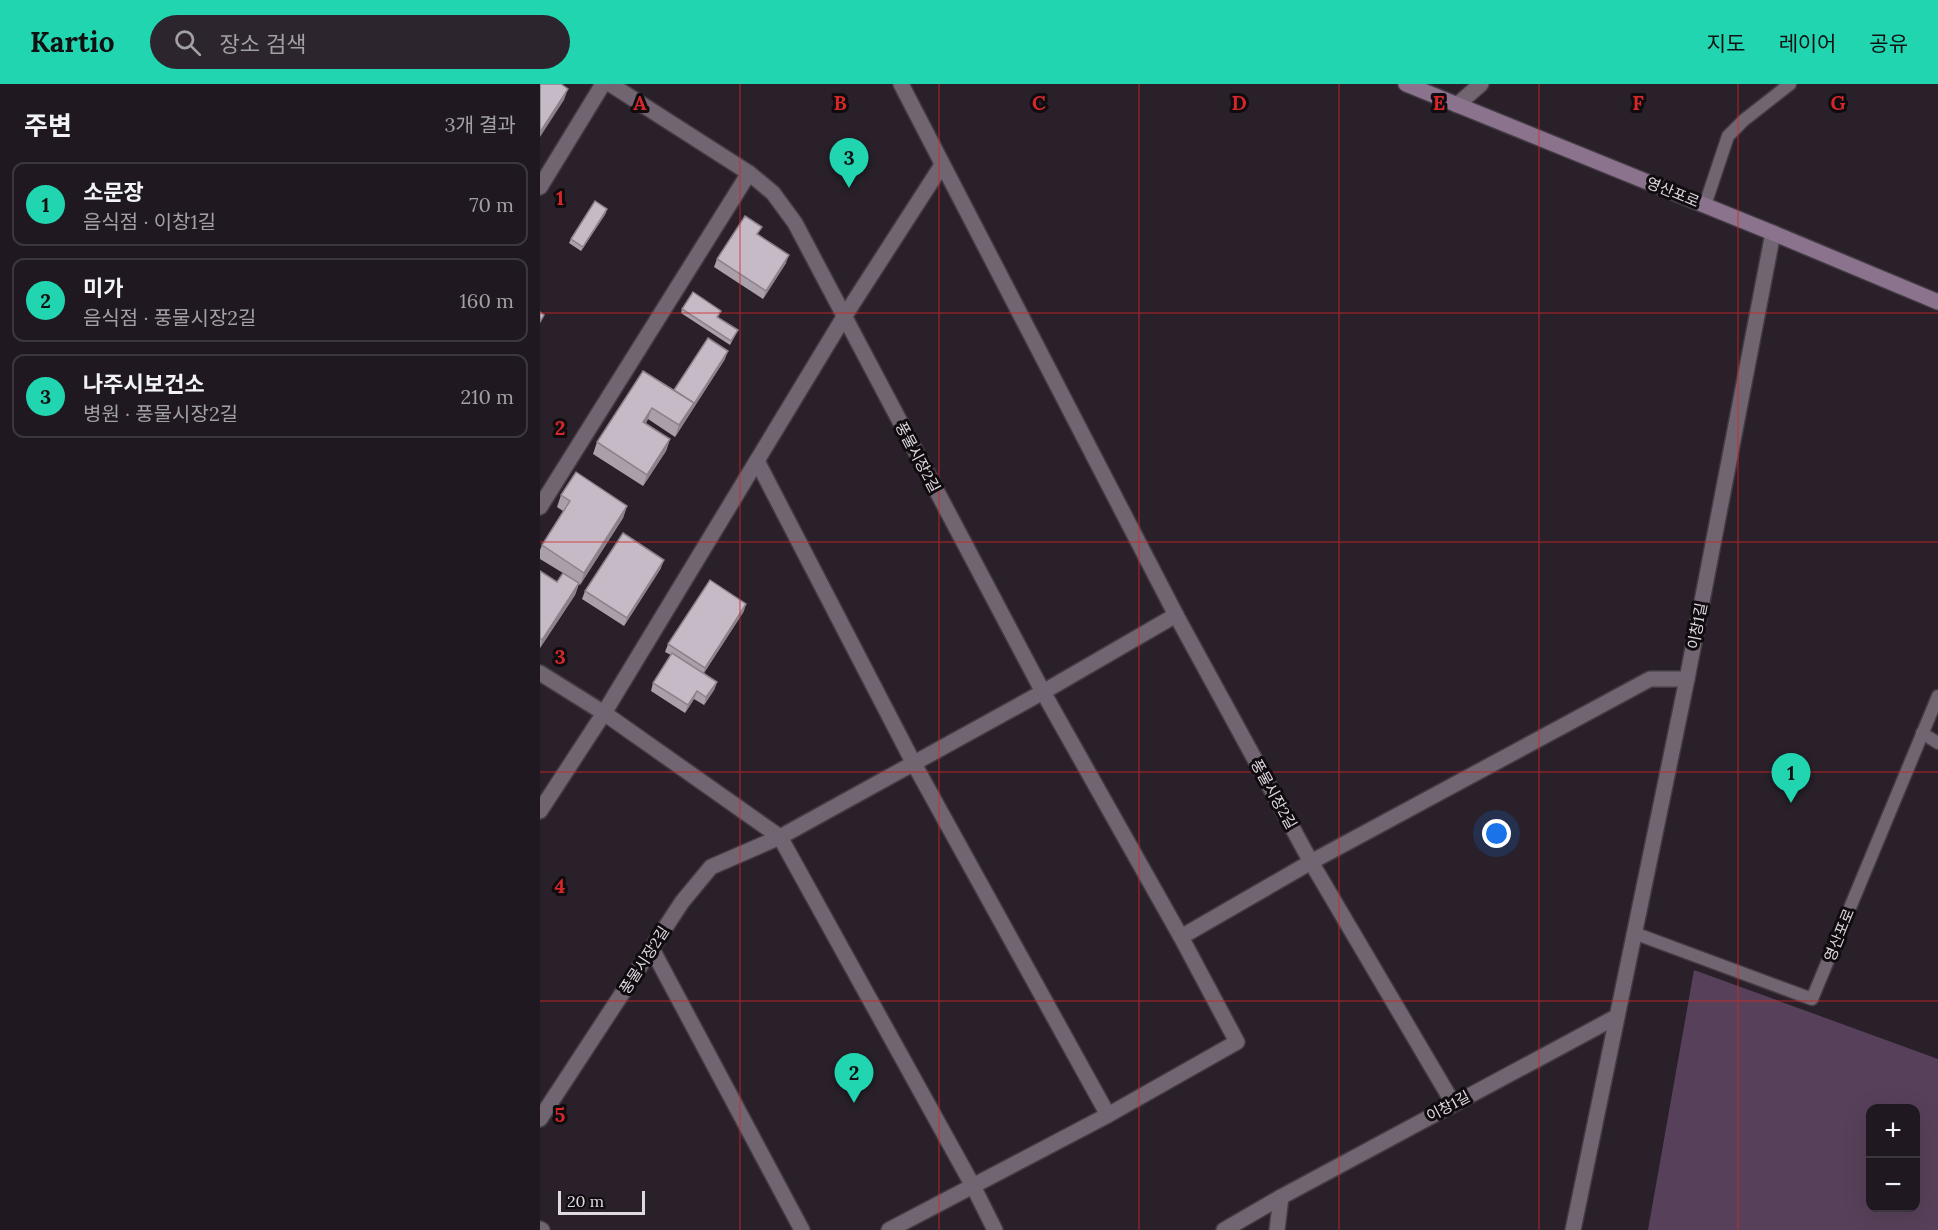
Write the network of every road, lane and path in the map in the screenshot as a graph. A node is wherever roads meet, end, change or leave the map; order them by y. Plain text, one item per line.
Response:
1 (603, 84) edge
2 (610, 84) edge
3 (901, 84) edge
4 (1407, 84) edge
5 (1481, 84) edge
6 (1790, 84) edge
7 (1458, 105) junction
8 (942, 165) junction
9 (748, 173) junction
10 (540, 187) edge
11 (1705, 205) junction
12 (1773, 233) junction
13 (1938, 302) edge
14 (844, 317) junction
15 (757, 461) junction
16 (540, 507) edge
17 (1176, 615) junction
18 (540, 673) edge
19 (1687, 679) junction
20 (1043, 692) junction
21 (1938, 696) edge
22 (604, 713) junction
23 (1922, 733) junction
24 (1938, 743) edge
25 (913, 762) junction
26 (540, 811) edge
27 (780, 837) junction
28 (1311, 862) junction
29 (1634, 933) junction
30 (1181, 937) junction
31 (652, 949) junction
32 (1616, 1017) junction
33 (1453, 1103) junction
34 (1108, 1115) junction
35 (540, 1119) edge
36 (973, 1186) junction
37 (1281, 1197) junction
38 (802, 1230) edge
39 (889, 1230) edge
40 (995, 1230) edge
41 (1224, 1230) edge
42 (1277, 1230) edge
43 (1573, 1230) edge

1 - 10 street
2 - 9 street, 풍물시장2길
3 - 8 street
4 - 7 street, 영산포로
5 - 7 street
6 - 11 lane
7 - 11 street, 영산포로
8 - 14 street
8 - 17 street
9 - 14 street, 풍물시장2길
9 - 16 street
11 - 12 street, 영산포로
12 - 13 street, 영산포로
12 - 19 street, 이창1길
14 - 15 street
14 - 20 street, 풍물시장2길
15 - 22 street
15 - 25 street
17 - 20 street, 풍물시장2길
17 - 28 street, 풍물시장2길
18 - 22 street
19 - 28 street
19 - 29 street, 이창1길
20 - 25 street, 풍물시장2길
20 - 30 street, 풍물시장2길
21 - 23 lane, 영산포로
22 - 26 street
22 - 27 street
23 - 24 lane
23 - 29 lane, 영산포로
25 - 27 street, 풍물시장2길
25 - 34 street
27 - 31 street, 풍물시장2길
27 - 36 street
28 - 30 street
28 - 33 street, 풍물시장2길
29 - 32 street, 이창1길
30 - 34 street, 풍물시장2길
31 - 35 street, 풍물시장2길
31 - 38 street
32 - 33 street, 이창1길
32 - 43 street, 이창1길
33 - 37 street, 이창1길
34 - 36 street, 풍물시장2길
36 - 39 street, 풍물시장2길
36 - 40 street
37 - 41 street
37 - 42 street

